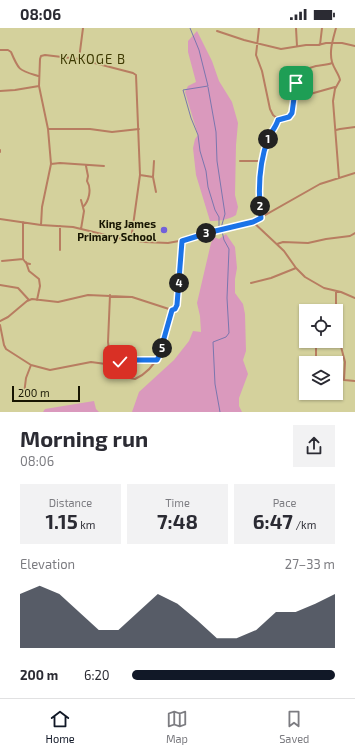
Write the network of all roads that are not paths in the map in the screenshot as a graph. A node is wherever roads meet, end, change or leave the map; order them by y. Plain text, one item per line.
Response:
1 (83, 28) edge
2 (259, 28) edge
3 (296, 28) edge
4 (322, 28) edge
5 (336, 28) edge
6 (217, 31) dead end
7 (257, 43) junction
8 (331, 44) junction
9 (320, 45) junction
10 (298, 46) junction
11 (355, 46) edge
12 (0, 50) edge
13 (79, 59) junction
14 (332, 62) junction
15 (39, 76) junction
16 (39, 86) junction
17 (336, 87) junction
18 (0, 91) edge
19 (294, 100) junction
20 (278, 120) junction
21 (355, 128) edge
22 (48, 129) junction
23 (139, 129) junction
24 (336, 130) junction
25 (154, 161) dead end
26 (240, 161) dead end
27 (262, 161) junction
28 (51, 164) junction
29 (86, 166) junction
30 (104, 166) dead end
31 (355, 173) edge
32 (140, 175) junction
33 (153, 177) junction
34 (339, 178) junction
35 (156, 192) dead end
36 (81, 200) dead end
37 (83, 207) junction
38 (261, 218) junction
39 (0, 219) edge
40 (23, 222) junction
41 (253, 222) junction
42 (41, 225) junction
43 (60, 226) junction
44 (81, 229) junction
45 (355, 233) edge
46 (132, 240) junction
47 (182, 241) junction
48 (277, 244) junction
49 (60, 250) dead end
50 (23, 259) junction
51 (2, 261) dead end
52 (26, 262) junction
53 (30, 264) dead end
54 (296, 268) junction
55 (251, 283) dead end
56 (0, 285) edge
57 (336, 291) junction
58 (110, 296) junction
59 (355, 298) edge
60 (29, 300) junction
61 (37, 300) junction
62 (336, 304) edge
63 (172, 310) junction
64 (0, 321) edge
65 (0, 325) edge
66 (341, 348) edge
67 (157, 360) junction
68 (31, 365) junction
69 (112, 365) junction
70 (355, 381) edge
71 (24, 394) dead end

1 - 13 street
2 - 7 street
3 - 10 street
4 - 9 street
5 - 8 street
6 - 7 street
7 - 10 street
7 - 20 street
8 - 9 street
8 - 11 street
8 - 14 street
9 - 10 street
12 - 15 street
13 - 15 street
13 - 23 street
14 - 17 street
14 - 19 street
15 - 16 street
16 - 18 street
16 - 22 street
17 - 19 street
17 - 24 street
19 - 20 street
20 - 27 street
21 - 24 street
22 - 23 street
22 - 28 street
23 - 32 street
24 - 34 street
25 - 33 street
26 - 27 street
27 - 38 street
28 - 29 street
28 - 42 street
29 - 30 street
29 - 37 street
31 - 34 street
32 - 33 street
32 - 46 street
33 - 35 street
34 - 38 street
36 - 37 street
37 - 44 street
38 - 41 street
39 - 40 street
40 - 42 street
40 - 50 street
41 - 47 street
41 - 48 street
42 - 43 street
43 - 44 street
43 - 49 street
44 - 46 street
45 - 48 street
46 - 47 street
47 - 63 street
48 - 54 street
50 - 51 street
50 - 52 street
52 - 53 street
52 - 61 street
54 - 55 street
54 - 57 street
56 - 60 street
57 - 59 street
57 - 62 street
58 - 61 street
58 - 63 street
58 - 69 street
60 - 61 street
60 - 64 street
63 - 67 street
65 - 68 street
66 - 70 street
67 - 69 street
67 - 69 street
68 - 69 street
68 - 71 street

